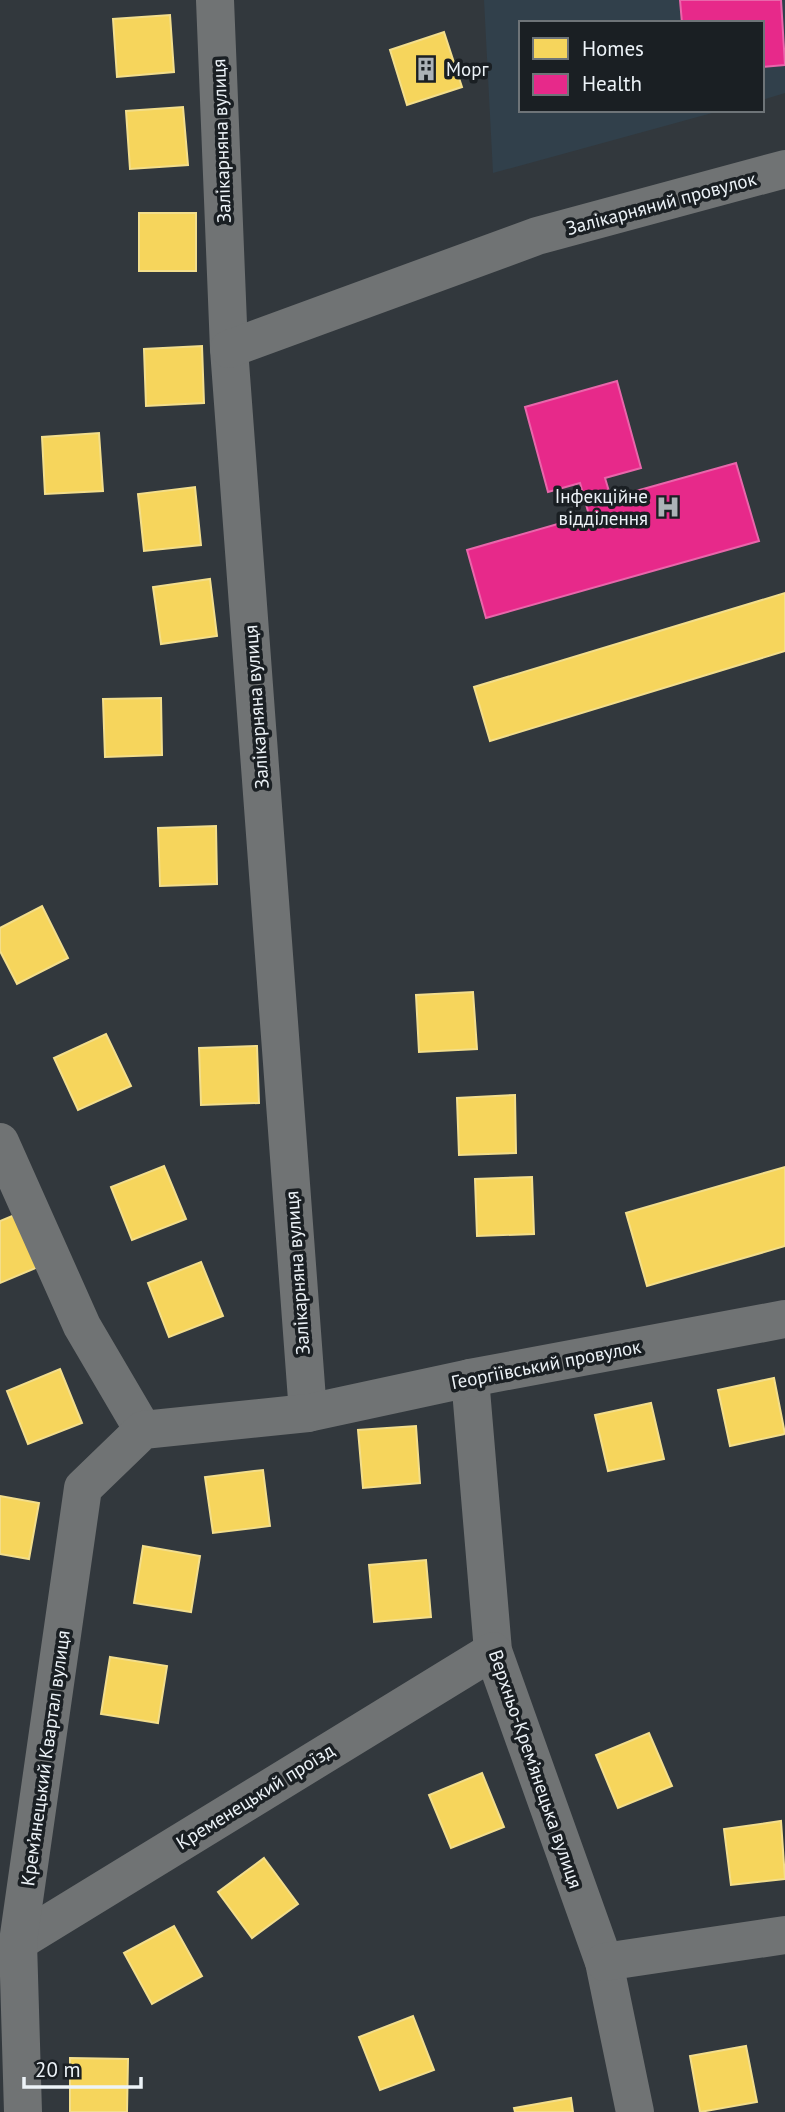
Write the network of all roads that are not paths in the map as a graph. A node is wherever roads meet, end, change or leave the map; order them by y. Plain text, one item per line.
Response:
1 (215, 0) edge
2 (785, 170) edge
3 (229, 349) junction
4 (0, 1142) edge
5 (785, 1319) edge
6 (470, 1378) junction
7 (307, 1413) junction
8 (143, 1430) junction
9 (492, 1651) junction
10 (785, 1935) edge
11 (18, 1942) junction
12 (604, 1962) junction
13 (23, 2112) edge
14 (635, 2112) edge

1 - 3 street, Залікарняна вулиця
2 - 3 street, Залікарняний провулок
3 - 7 street, Залікарняна вулиця
4 - 8 street
5 - 6 street, Георгіївський провулок
6 - 7 street, Георгіївський провулок
6 - 9 street, Верхньо-Крем’янецька вулиця
7 - 8 street
8 - 11 street, Крем’янецький Квартал вулиця
9 - 11 street, Кременецький проїзд
9 - 12 street, Верхньо-Крем’янецька вулиця
10 - 12 street
11 - 13 street, Крем’янецький Квартал вулиця
12 - 14 street, Верхньо-Крем’янецька вулиця

